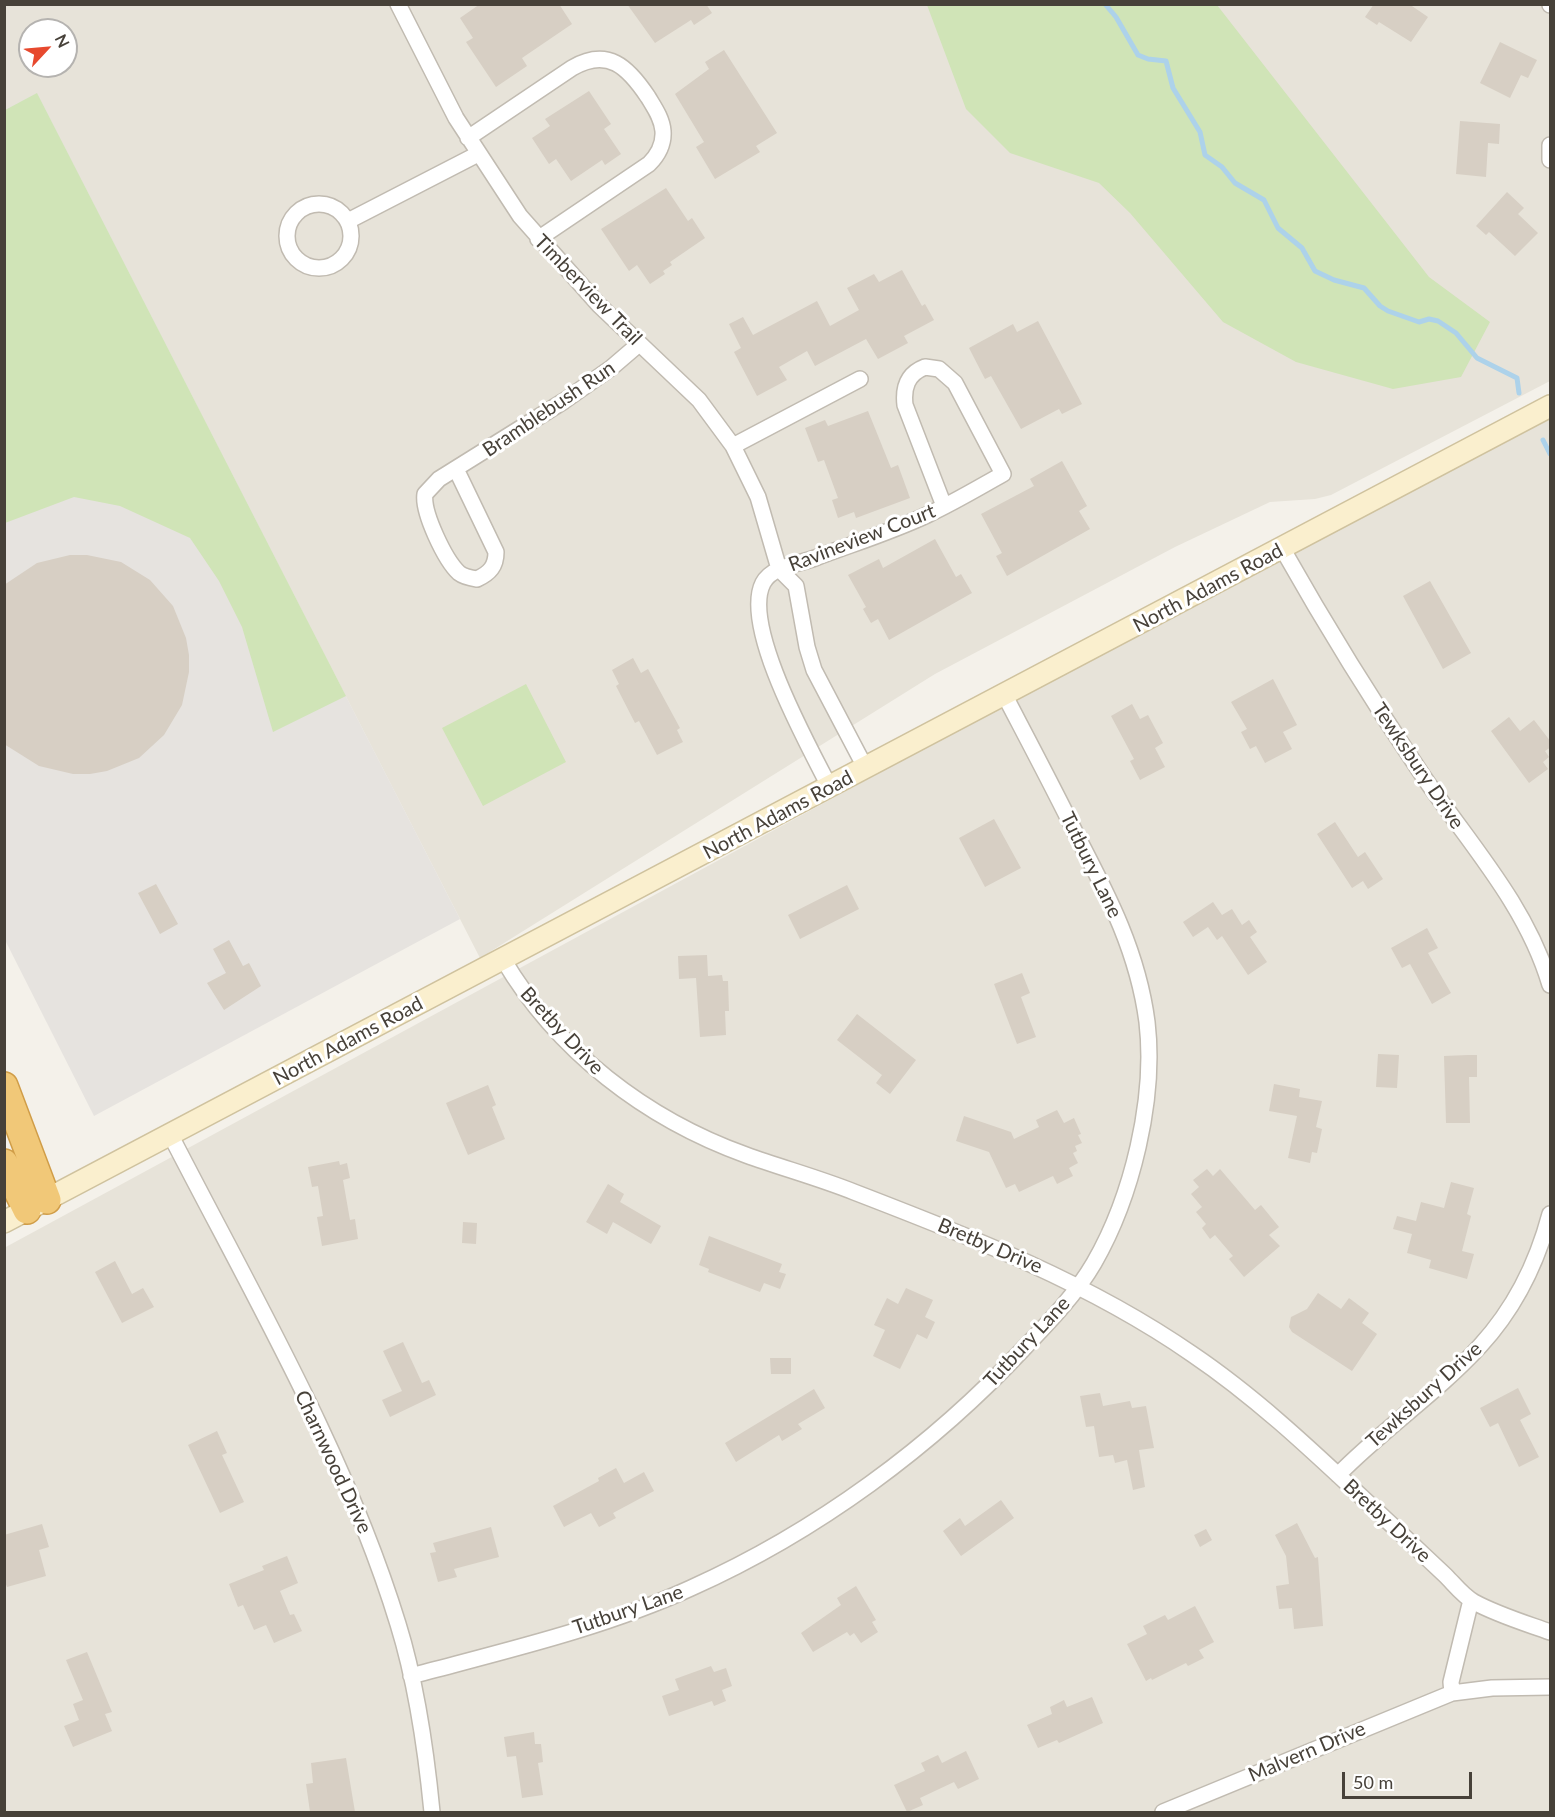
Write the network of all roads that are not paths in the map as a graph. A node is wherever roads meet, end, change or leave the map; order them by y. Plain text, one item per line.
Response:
1 (398, 4) edge
2 (468, 138) junction
3 (1551, 145) edge
4 (478, 154) junction
5 (1551, 160) edge
6 (348, 221) junction
7 (538, 239) junction
8 (639, 344) junction
9 (860, 379) dead end
10 (1551, 406) edge
11 (734, 446) junction
12 (456, 469) junction
13 (944, 506) junction
14 (1282, 548) junction
15 (779, 569) junction
16 (1005, 696) junction
17 (866, 769) junction
18 (830, 788) junction
19 (503, 959) junction
20 (1551, 985) edge
21 (4, 1086) edge
22 (170, 1134) junction
23 (4, 1163) edge
24 (26, 1211) edge
25 (1551, 1214) edge
26 (1079, 1286) junction
27 (1338, 1475) junction
28 (1471, 1600) junction
29 (1551, 1632) edge
30 (411, 1676) junction
31 (1551, 1687) edge
32 (1452, 1694) junction
33 (432, 1812) edge
34 (1163, 1812) edge

1 - 2 street, Timberview Trail
2 - 4 street, Timberview Trail
2 - 7 street
3 - 5 street
4 - 6 street
4 - 7 street, Timberview Trail
6 - 6 street
7 - 8 street, Timberview Trail
8 - 11 street, Timberview Trail
8 - 12 street, Bramblebush Run
9 - 11 street
10 - 14 street, North Adams Road
11 - 15 street, Timberview Trail
12 - 12 street, Bramblebush Run
13 - 13 street, Ravineview Court
13 - 15 street, Ravineview Court
14 - 16 street, North Adams Road
14 - 20 street, Tewksbury Drive
15 - 17 street, Timberview Trail
15 - 18 street
16 - 17 street, North Adams Road
16 - 26 street, Tutbury Lane
17 - 18 street, North Adams Road
18 - 19 street, North Adams Road
19 - 22 street, North Adams Road
19 - 26 street, Bretby Drive
21 - 24 highway
22 - 24 street, North Adams Road
22 - 30 street, Charnwood Drive
23 - 24 highway
25 - 27 street, Tewksbury Drive
26 - 27 street, Bretby Drive
26 - 30 street, Tutbury Lane
27 - 28 street, Bretby Drive
28 - 29 street, Bretby Drive
28 - 32 street
30 - 33 street, Charnwood Drive
31 - 32 street, Malvern Drive
32 - 34 street, Malvern Drive

